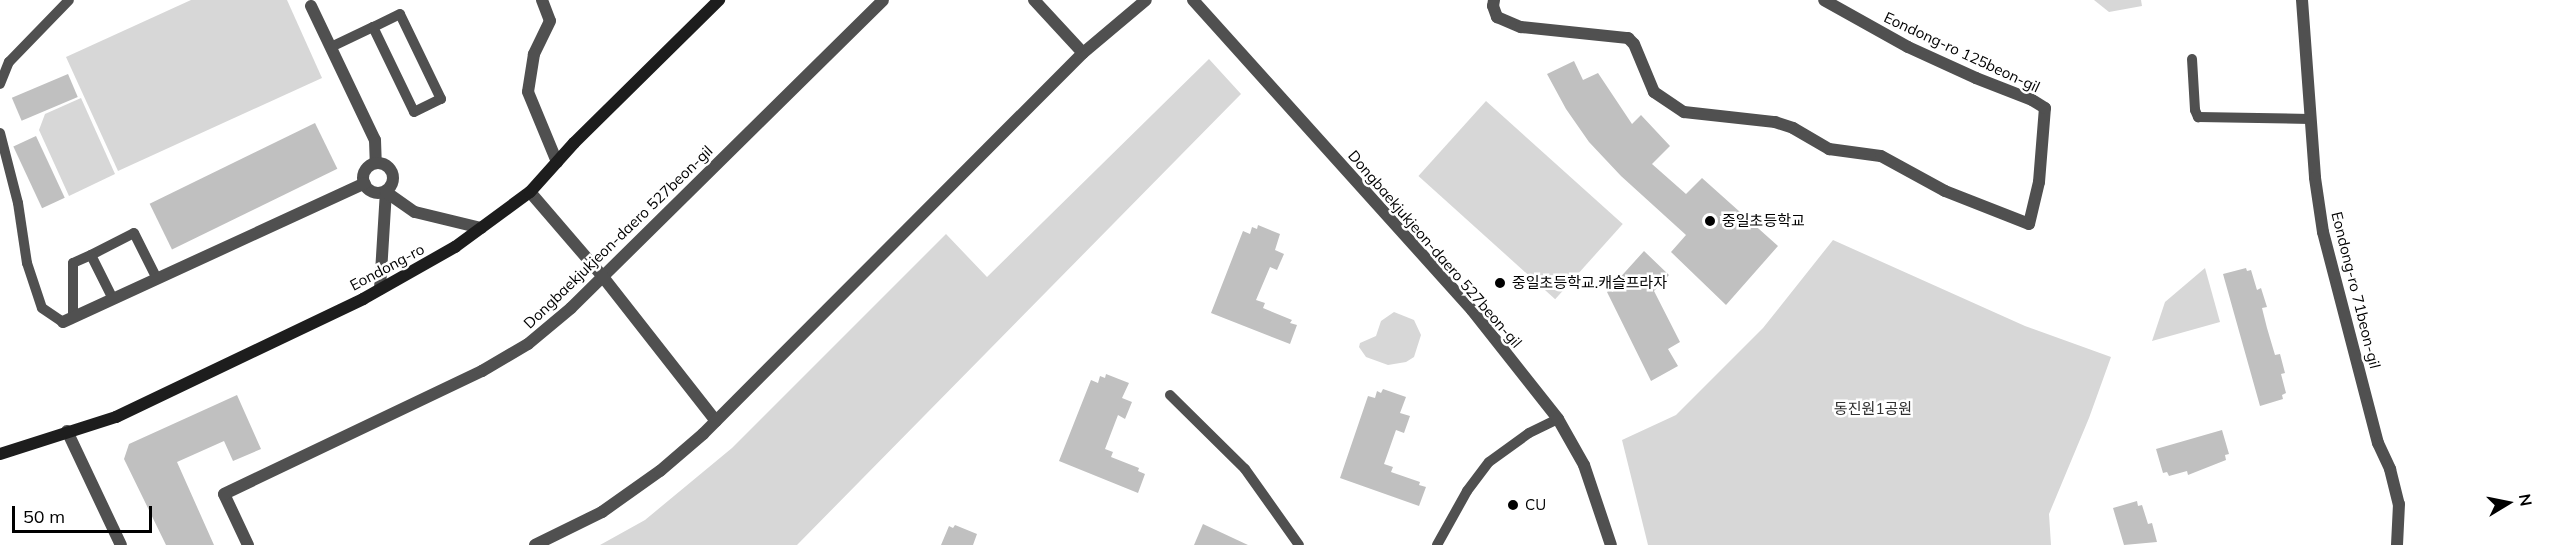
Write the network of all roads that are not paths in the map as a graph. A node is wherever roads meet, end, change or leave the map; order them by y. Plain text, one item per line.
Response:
1 (69, 0) edge
2 (542, 0) edge
3 (719, 0) edge
4 (883, 0) edge
5 (1034, 0) edge
6 (1146, 0) edge
7 (1193, 0) edge
8 (1494, 0) edge
9 (1824, 0) edge
10 (2302, 0) edge
11 (311, 6) dead end
12 (373, 27) junction
13 (331, 47) junction
14 (1083, 53) junction
15 (2192, 59) dead end
16 (0, 84) edge
17 (2310, 119) junction
18 (0, 133) edge
19 (558, 162) junction
20 (376, 163) junction
21 (364, 183) junction
22 (386, 192) junction
23 (530, 192) junction
24 (481, 228) junction
25 (91, 255) junction
26 (603, 277) junction
27 (157, 279) junction
28 (380, 289) junction
29 (113, 299) junction
30 (68, 320) junction
31 (1170, 394) dead end
32 (1558, 419) junction
33 (716, 421) junction
34 (67, 431) junction
35 (0, 454) edge
36 (121, 545) edge
37 (248, 545) edge
38 (535, 545) edge
39 (1299, 545) edge
40 (1437, 545) edge
41 (1611, 545) edge
42 (2397, 545) edge

1 - 16 lane
2 - 19 street
3 - 19 main road, Eondong-ro
4 - 26 street, Dongbaekjukjeon-daero 527beon-gil
5 - 14 street
6 - 14 street
7 - 32 street, Dongbaekjukjeon-daero 527beon-gil
8 - 9 street, Eondong-ro 125beon-gil
10 - 17 street, Eondong-ro 71beon-gil
11 - 13 street
12 - 12 lane
12 - 13 lane
13 - 20 street
14 - 33 street
15 - 17 lane
17 - 42 street, Eondong-ro 71beon-gil
18 - 30 lane
19 - 23 main road, Eondong-ro
20 - 21 street
20 - 22 street
21 - 22 street
21 - 27 street
22 - 24 street
22 - 28 street
23 - 24 main road, Eondong-ro
23 - 26 street
24 - 28 main road, Eondong-ro
25 - 27 lane
25 - 29 lane
25 - 30 lane
26 - 33 street
26 - 37 street, Dongbaekjukjeon-daero 527beon-gil
27 - 29 street
28 - 34 main road, Eondong-ro
29 - 30 street
31 - 39 lane
32 - 40 lane
32 - 41 street, Dongbaekjukjeon-daero 527beon-gil
33 - 38 street
34 - 35 main road, Eondong-ro
34 - 36 street

